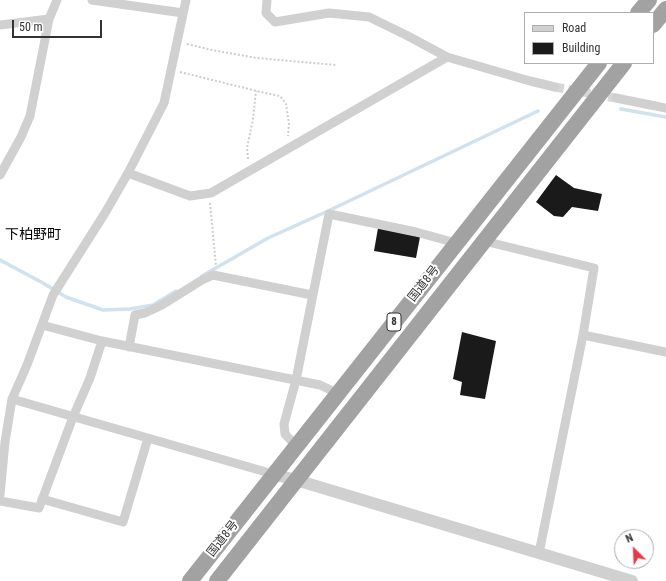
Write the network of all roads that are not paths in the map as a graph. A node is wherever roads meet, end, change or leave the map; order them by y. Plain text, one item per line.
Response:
1 (57, 0) edge
2 (92, 0) edge
3 (186, 0) edge
4 (267, 0) edge
5 (649, 0) edge
6 (666, 9) edge
7 (639, 12) edge
8 (183, 13) junction
9 (49, 20) junction
10 (0, 25) edge
11 (654, 25) edge
12 (446, 57) junction
13 (598, 64) edge
14 (623, 64) edge
15 (555, 87) tunnel mouth
16 (616, 98) tunnel mouth
17 (666, 108) edge
18 (128, 173) junction
19 (0, 175) edge
20 (484, 241) junction
21 (456, 243) junction
22 (312, 294) junction
23 (42, 325) junction
24 (583, 336) junction
25 (102, 341) junction
26 (129, 347) junction
27 (666, 352) edge
28 (296, 380) junction
29 (337, 393) junction
30 (12, 399) junction
31 (73, 417) junction
32 (148, 438) junction
33 (296, 446) junction
34 (273, 474) junction
35 (296, 480) junction
36 (0, 495) edge
37 (42, 499) junction
38 (0, 501) edge
39 (539, 554) junction
40 (190, 581) edge
41 (217, 581) edge
42 (632, 581) edge

1 - 9 street
2 - 8 street
3 - 8 street
4 - 12 street
5 - 7 highway
6 - 11 highway
8 - 18 street
9 - 10 street
9 - 19 street
12 - 15 street
12 - 18 street
13 - 21 highway, 国道8号 / 8
14 - 20 highway, 国道8号 / 8
16 - 17 street
18 - 23 street
20 - 24 street
20 - 35 highway, 国道8号 / 8
21 - 22 street
21 - 29 highway, 国道8号 / 8
22 - 26 street
22 - 28 street
23 - 25 street
23 - 30 street
24 - 27 street
24 - 39 street
25 - 26 street
25 - 31 street
26 - 28 street
28 - 29 street
28 - 33 street
29 - 33 highway, 国道8号 / 8
30 - 31 street
30 - 36 street
31 - 32 street
31 - 37 street
32 - 34 street
32 - 37 street
33 - 34 highway, 国道8号 / 8
34 - 35 street
34 - 40 highway, 国道8号 / 8
35 - 39 street
35 - 41 highway, 国道8号 / 8
37 - 38 street
39 - 42 street

